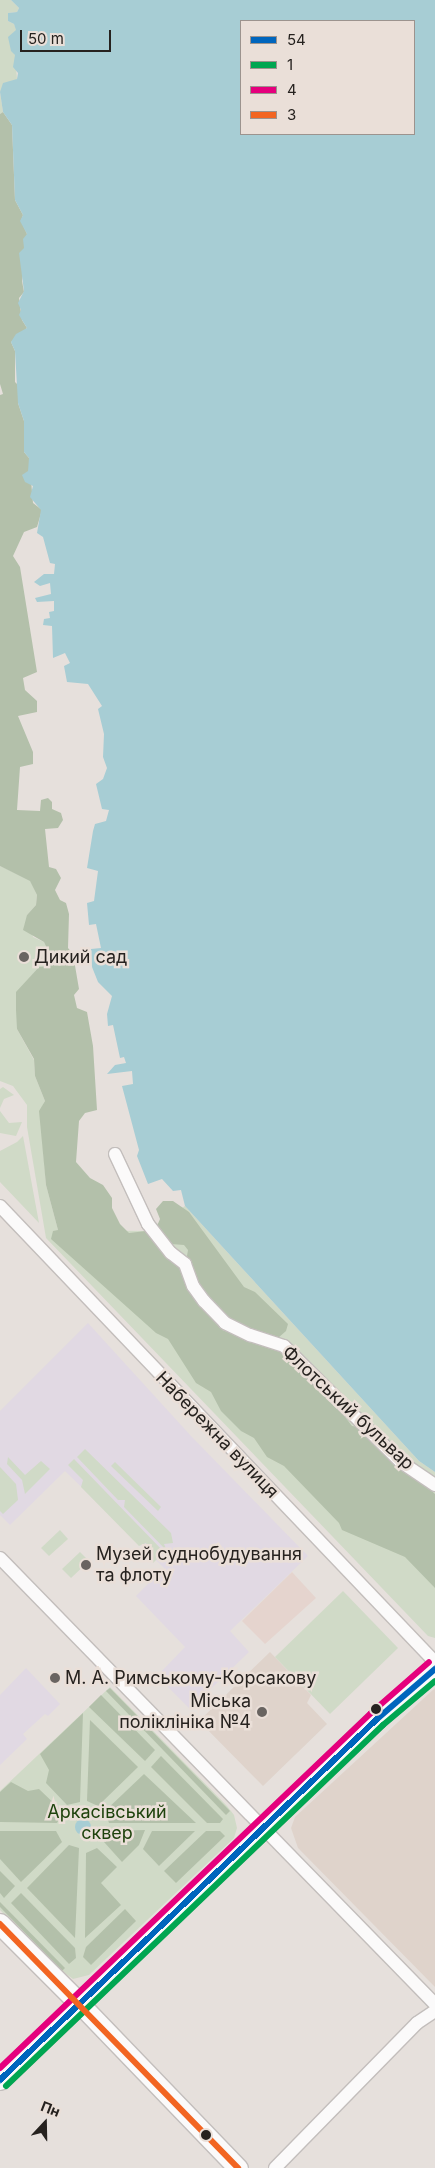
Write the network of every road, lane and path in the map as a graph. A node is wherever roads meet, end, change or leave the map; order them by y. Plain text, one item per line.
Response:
1 (115, 1154) dead end
2 (0, 1206) edge
3 (435, 1485) edge
4 (0, 1558) edge
5 (435, 1662) edge
6 (435, 1668) edge
7 (263, 1827) junction
8 (0, 1924) edge
9 (80, 2004) junction
10 (435, 2004) edge
11 (435, 2011) edge
12 (0, 2080) edge
13 (238, 2168) edge
14 (275, 2168) edge

1 - 3 street, Флотський бульвар
2 - 5 street, Набережна вулиця
4 - 7 street
6 - 7 highway
7 - 9 highway
7 - 10 street
8 - 9 highway
9 - 12 highway
9 - 13 main road
11 - 14 street

